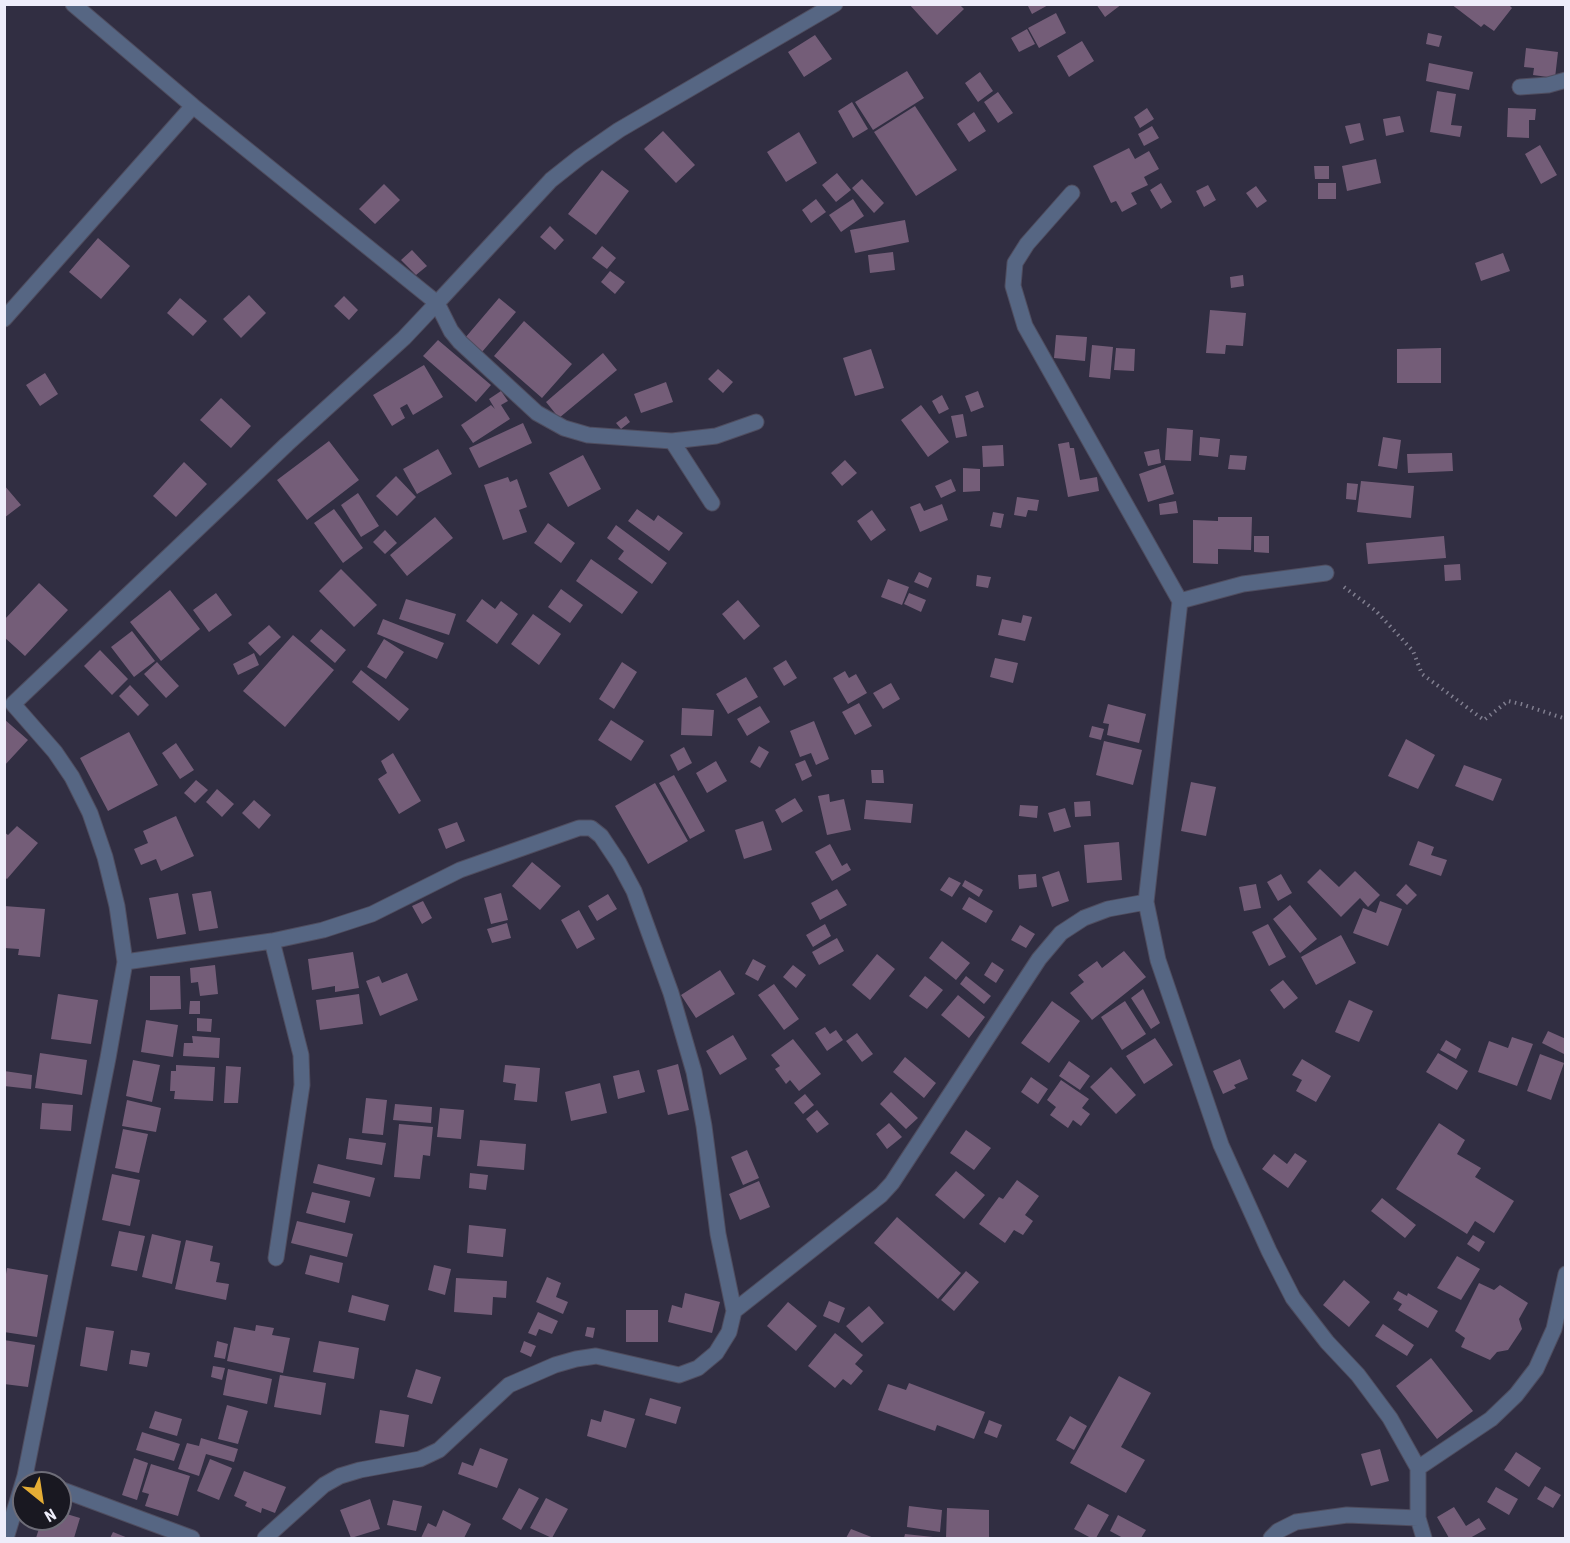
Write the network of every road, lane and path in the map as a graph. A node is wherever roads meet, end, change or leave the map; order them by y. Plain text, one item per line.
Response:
1 (73, 4) edge
2 (835, 4) edge
3 (1566, 80) edge
4 (1520, 87) dead end
5 (193, 106) junction
6 (1072, 193) dead end
7 (437, 303) junction
8 (4, 319) edge
9 (756, 422) dead end
10 (672, 441) junction
11 (712, 503) dead end
12 (1326, 573) joint
13 (1180, 601) junction
14 (9, 700) edge
15 (1566, 719) edge
16 (1146, 902) junction
17 (272, 941) junction
18 (125, 962) junction
19 (276, 1258) dead end
20 (1566, 1274) edge
21 (734, 1311) junction
22 (1418, 1468) junction
23 (26, 1471) edge
24 (72, 1493) edge
25 (1418, 1518) junction
26 (12, 1519) edge
27 (6, 1539) edge
28 (192, 1539) edge
29 (266, 1539) edge
30 (1271, 1539) edge
31 (1424, 1539) edge

1 - 5 street
2 - 7 street
3 - 4 street
5 - 7 street
5 - 8 street
6 - 13 street
7 - 10 street
7 - 14 street
9 - 10 street
10 - 11 street
12 - 13 street
12 - 15 path
13 - 16 street
14 - 18 street
16 - 21 street
16 - 22 street
17 - 18 street
17 - 19 street
17 - 21 street
18 - 23 street
20 - 22 street
21 - 29 street
22 - 25 street
24 - 28 street
25 - 30 street
25 - 31 street
26 - 27 street

